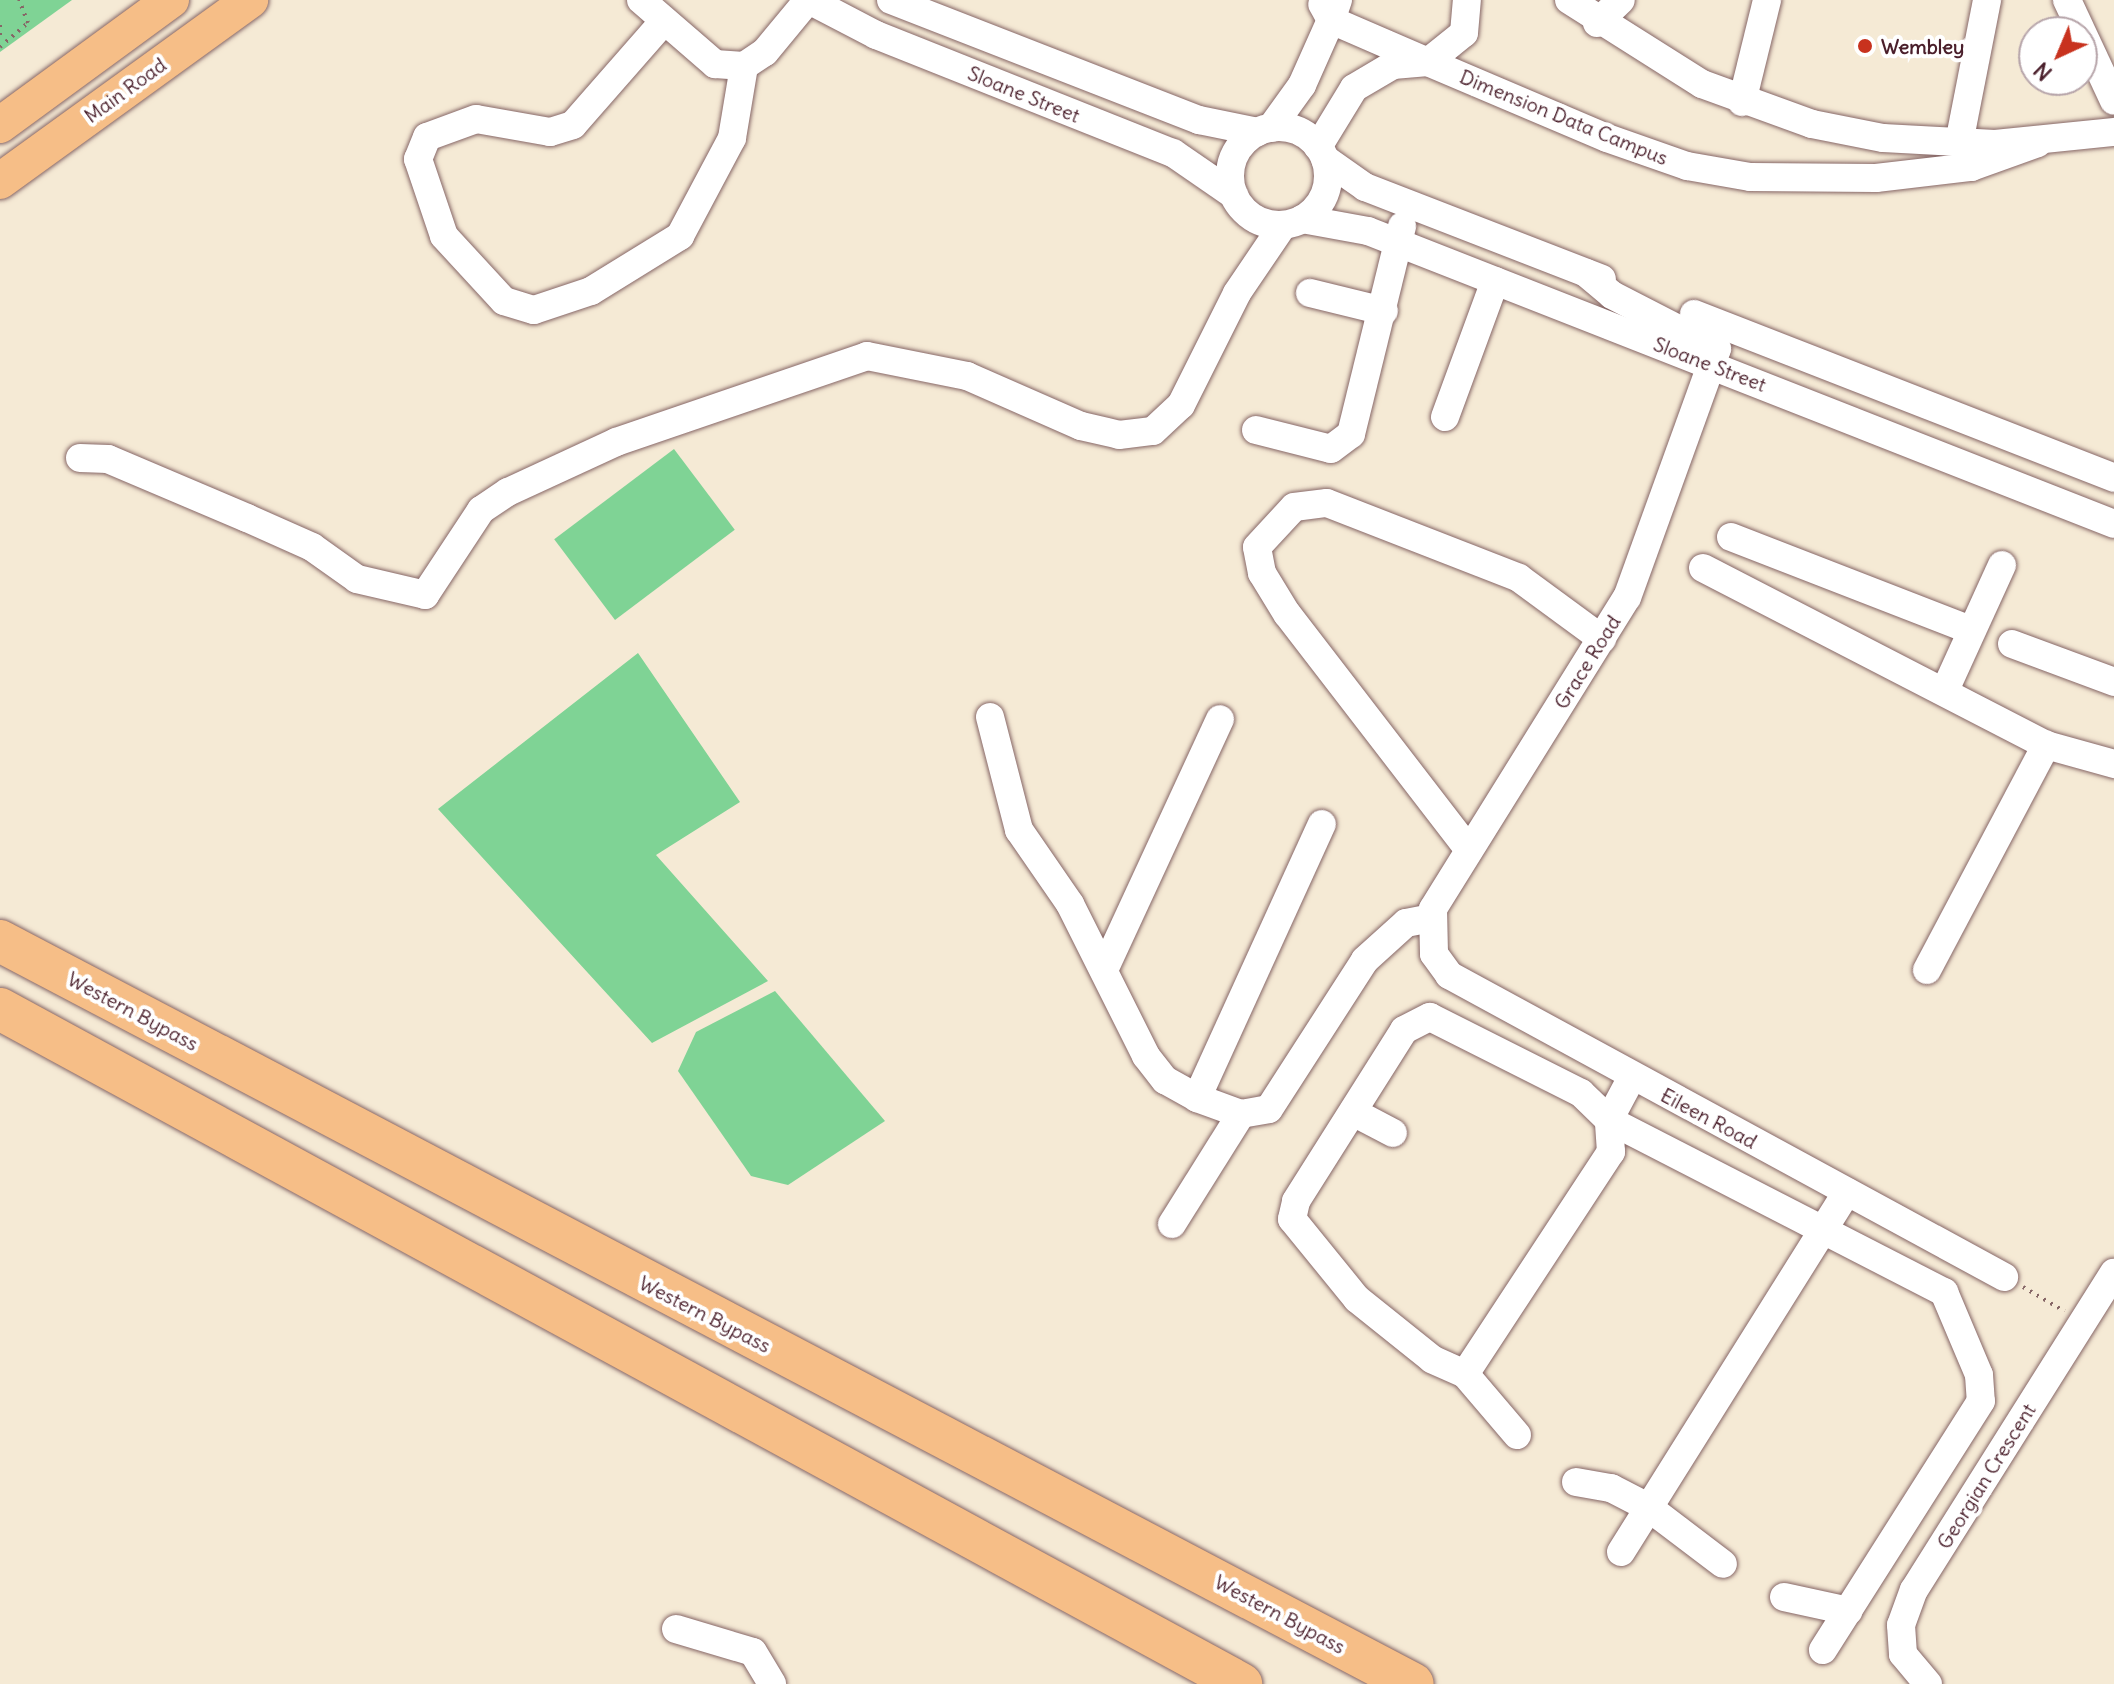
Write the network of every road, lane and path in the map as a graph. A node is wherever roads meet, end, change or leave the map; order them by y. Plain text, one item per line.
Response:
1 (19, 0) edge
2 (171, 0) edge
3 (250, 0) edge
4 (641, 0) edge
5 (808, 0) edge
6 (891, 0) edge
7 (1467, 0) edge
8 (1569, 0) edge
9 (1621, 0) edge
10 (1767, 0) edge
11 (1987, 0) edge
12 (2067, 0) edge
13 (1329, 7) edge
14 (664, 21) junction
15 (1597, 23) junction
16 (0, 25) edge
17 (0, 35) edge
18 (0, 47) edge
19 (1428, 62) junction
20 (744, 66) junction
21 (2114, 101) edge
22 (1742, 102) junction
23 (0, 125) edge
24 (1264, 130) junction
25 (2114, 132) edge
26 (1959, 143) junction
27 (2038, 143) junction
28 (1321, 153) junction
29 (0, 181) edge
30 (1402, 201) junction
31 (1240, 204) junction
32 (1292, 222) junction
33 (1459, 224) junction
34 (1402, 245) junction
35 (1586, 273) junction
36 (1496, 281) junction
37 (1237, 293) junction
38 (1310, 293) dead end
39 (1384, 311) junction
40 (1713, 365) junction
41 (1445, 417) dead end
42 (1256, 430) dead end
43 (80, 458) dead end
44 (2114, 478) edge
45 (2114, 524) edge
46 (1731, 537) dead end
47 (2002, 565) dead end
48 (1703, 568) dead end
49 (1971, 630) junction
50 (1602, 639) junction
51 (2012, 644) dead end
52 (2114, 682) edge
53 (1946, 688) junction
54 (990, 717) dead end
55 (1220, 719) dead end
56 (2046, 745) junction
57 (2111, 759) edge
58 (1322, 824) dead end
59 (1469, 850) junction
60 (1432, 930) junction
61 (0, 941) edge
62 (1105, 968) junction
63 (1927, 970) dead end
64 (0, 1009) edge
65 (1632, 1077) junction
66 (1197, 1098) junction
67 (1353, 1112) junction
68 (1241, 1114) junction
69 (1609, 1120) junction
70 (1393, 1133) dead end
71 (1847, 1192) junction
72 (1172, 1224) dead end
73 (1825, 1229) junction
74 (2004, 1277) joint
75 (2112, 1280) edge
76 (2096, 1318) edge
77 (1465, 1374) junction
78 (1517, 1435) dead end
79 (1576, 1482) dead end
80 (1648, 1507) junction
81 (1621, 1552) dead end
82 (1723, 1564) dead end
83 (1784, 1597) dead end
84 (1849, 1611) junction
85 (676, 1629) dead end
86 (1823, 1650) dead end
87 (772, 1684) edge
88 (1241, 1684) edge
89 (1413, 1684) edge
90 (1928, 1684) edge

1 - 18 path
2 - 23 main road
3 - 29 main road, Main Road
4 - 14 street
5 - 20 street
5 - 31 street, Sloane Street
6 - 24 street, Sloane Street
7 - 19 street
8 - 15 street, Dimension Data Campus
9 - 15 street
10 - 22 street
11 - 26 street
12 - 21 street
13 - 19 street, Dimension Data Campus
13 - 24 street
14 - 20 street
14 - 20 street
15 - 22 street, Dimension Data Campus
16 - 17 path
19 - 27 street, Dimension Data Campus
19 - 28 street
22 - 26 street, Dimension Data Campus
24 - 28 street
24 - 31 street
25 - 27 street, Dimension Data Campus
26 - 27 street, Dimension Data Campus
28 - 30 street, Sloane Street
28 - 32 street
30 - 33 street, Sloane Street
30 - 34 street
31 - 32 street
31 - 37 street
32 - 34 street, Sloane Street
32 - 37 street
33 - 35 street, Sloane Street
33 - 36 street
34 - 36 street, Sloane Street
34 - 39 street
35 - 40 street
35 - 44 street, Sloane Street
36 - 40 street, Sloane Street
36 - 41 street
37 - 43 street
38 - 39 street
39 - 42 street
40 - 45 street, Sloane Street
40 - 50 street, Grace Road
46 - 49 street
47 - 49 street
48 - 53 street
49 - 53 street
50 - 59 street, Grace Road
50 - 59 street
51 - 52 street
53 - 56 street
54 - 62 street
55 - 62 street
56 - 57 street
56 - 63 street
58 - 66 street
59 - 60 street, Grace Road
60 - 65 street, Eileen Road
60 - 68 street
61 - 89 highway, Western Bypass
62 - 66 street
64 - 88 highway
65 - 69 street
65 - 71 street, Eileen Road
66 - 68 street
67 - 69 street
67 - 70 street
67 - 77 street
68 - 72 street
69 - 73 street
69 - 77 street
71 - 73 street
71 - 74 street, Eileen Road
73 - 80 street
73 - 84 street
74 - 76 path
75 - 76 street, Georgian Crescent
76 - 90 street, Georgian Crescent
77 - 78 street
79 - 80 street
80 - 81 street
80 - 82 street
83 - 84 street
84 - 86 street
85 - 87 street

